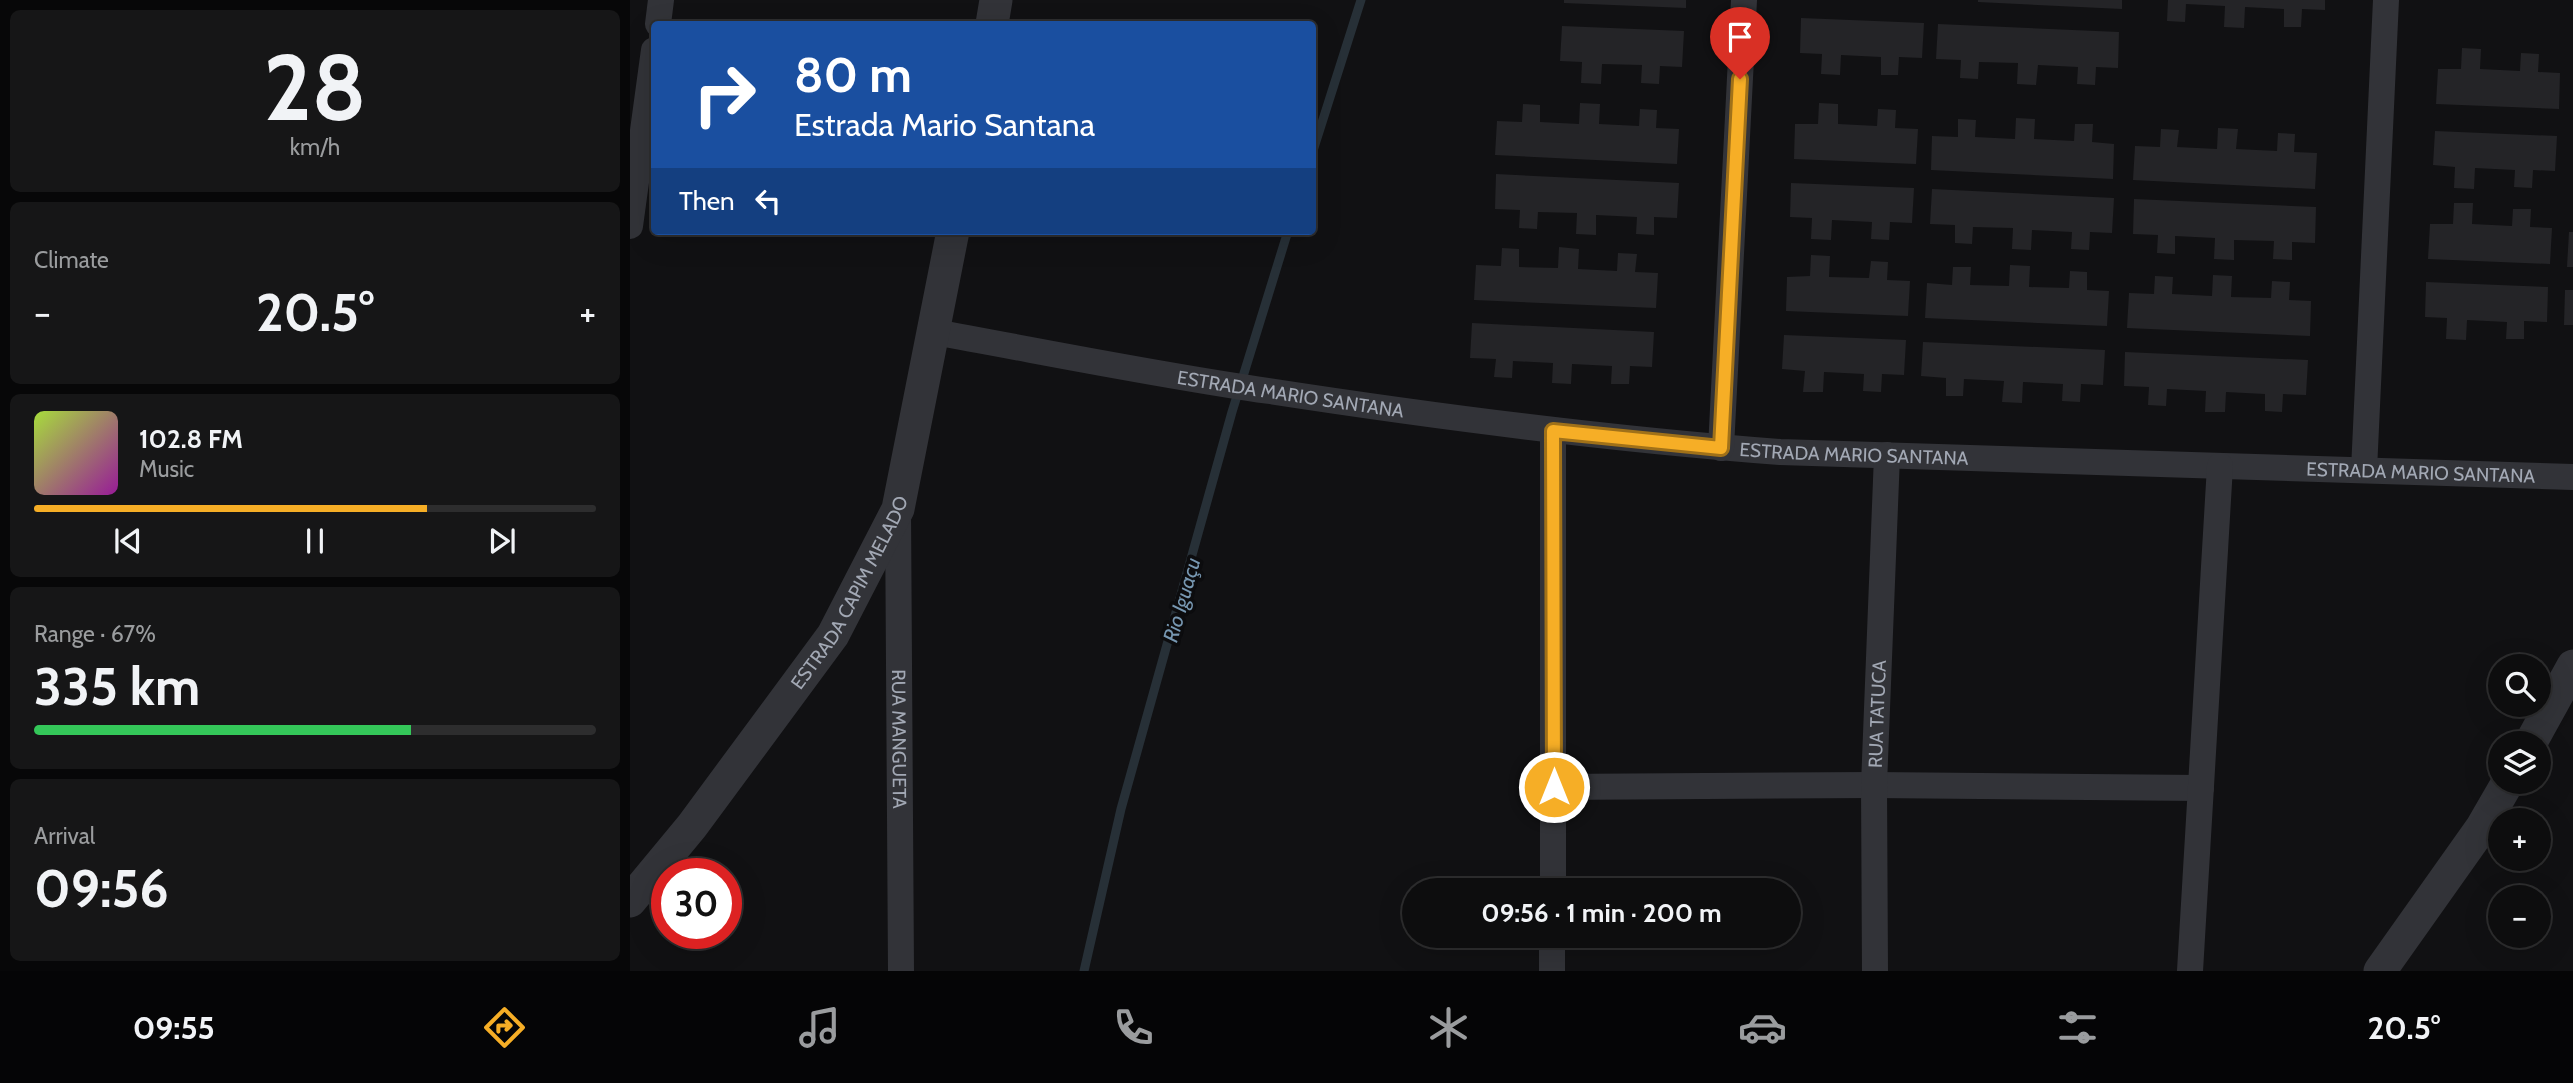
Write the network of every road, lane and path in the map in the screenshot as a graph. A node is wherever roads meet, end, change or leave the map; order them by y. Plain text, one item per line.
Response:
1 (661, 0) edge
2 (996, 0) edge
3 (1744, 0) edge
4 (2386, 0) edge
5 (658, 21) edge
6 (992, 21) edge
7 (651, 71) edge
8 (633, 196) edge
9 (630, 226) edge
10 (952, 235) edge
11 (934, 332) junction
12 (1553, 431) junction
13 (1721, 448) junction
14 (1887, 455) junction
15 (2220, 466) junction
16 (2364, 470) junction
17 (2573, 477) edge
18 (898, 509) junction
19 (2573, 667) edge
20 (2537, 731) edge
21 (1874, 785) junction
22 (1554, 787) junction
23 (2201, 788) junction
24 (2501, 794) edge
25 (1553, 878) edge
26 (630, 901) edge
27 (1552, 948) edge
28 (901, 971) edge
29 (1552, 971) edge
30 (1875, 971) edge
31 (2190, 971) edge
32 (2380, 971) edge

1 - 5 street
2 - 6 street
3 - 13 street
4 - 16 street
7 - 8 street
8 - 9 street
10 - 11 street, ESTRADA CAPIM MELADO
11 - 12 street, ESTRADA MARIO SANTANA
11 - 18 street, ESTRADA CAPIM MELADO
12 - 13 street, ESTRADA MARIO SANTANA
12 - 22 street
13 - 14 street, ESTRADA MARIO SANTANA
14 - 15 street, ESTRADA MARIO SANTANA
14 - 21 street, RUA TATUCA
15 - 16 street, ESTRADA MARIO SANTANA
15 - 23 street
16 - 17 street, ESTRADA MARIO SANTANA
18 - 26 street, ESTRADA CAPIM MELADO
18 - 28 street, RUA MANGUETA
19 - 20 street
21 - 22 street
21 - 23 street
21 - 30 street, RUA TATUCA
22 - 25 street
23 - 31 street
24 - 32 street
27 - 29 street

